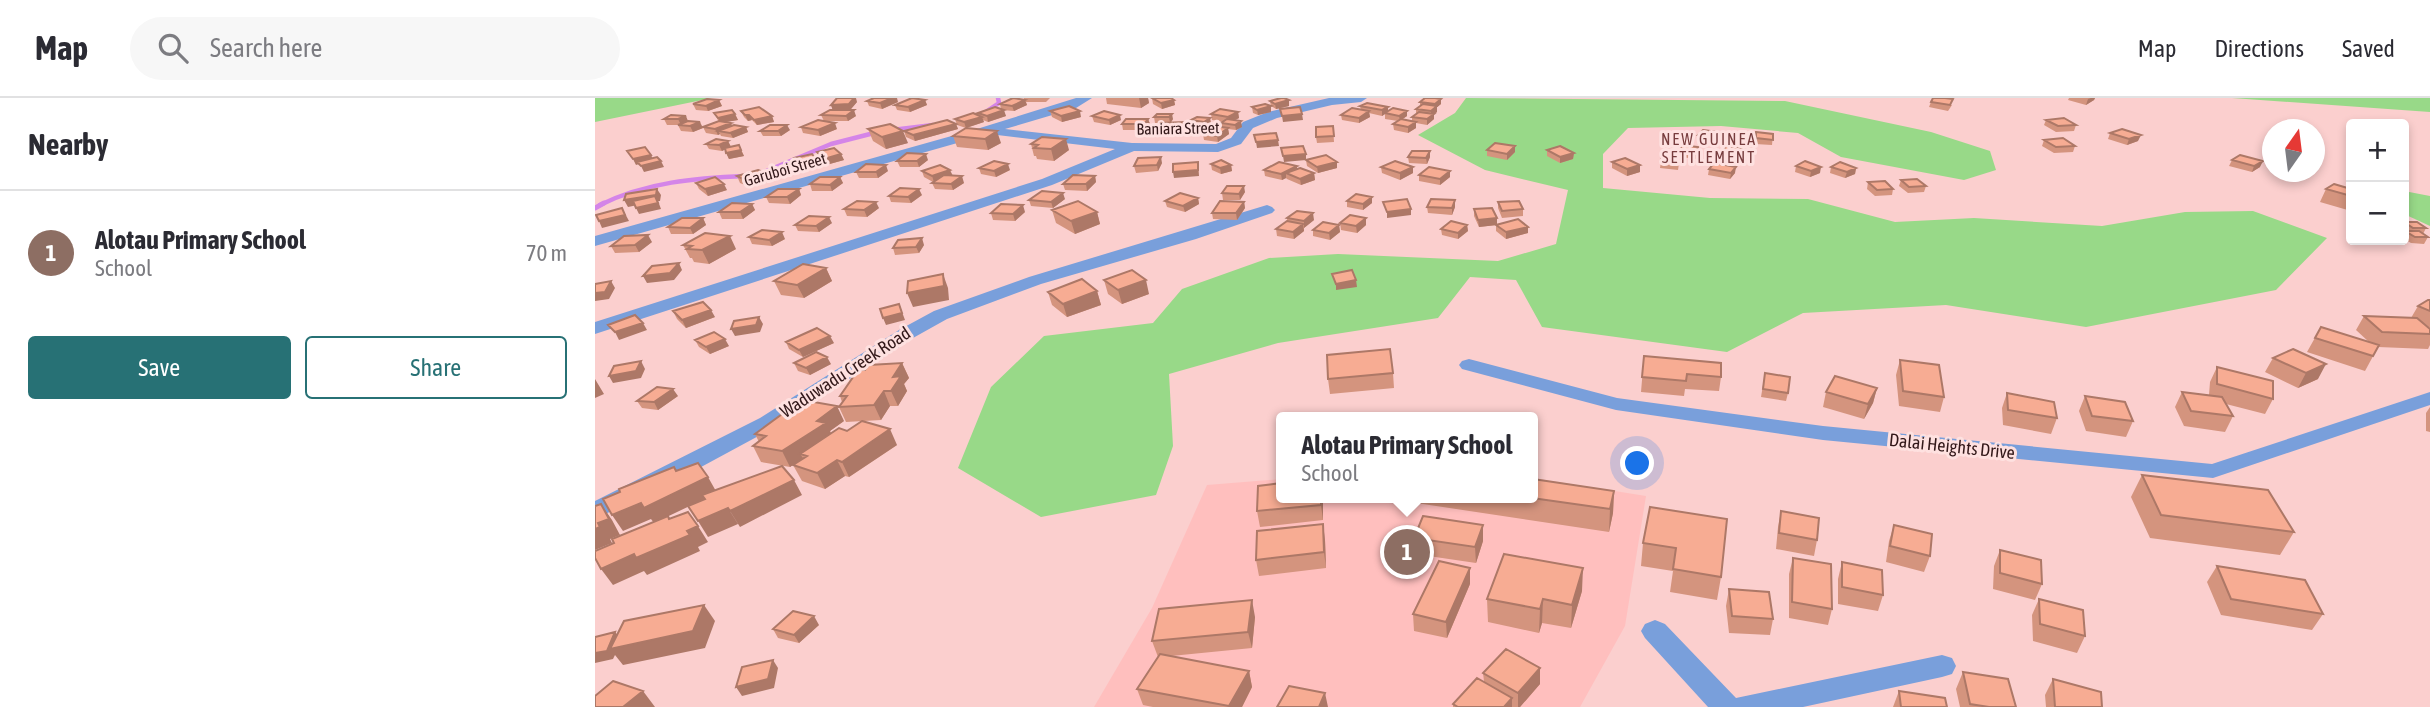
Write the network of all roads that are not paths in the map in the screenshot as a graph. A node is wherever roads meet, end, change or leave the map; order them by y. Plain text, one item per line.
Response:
1 (1086, 98) edge
2 (1361, 98) edge
3 (985, 131) junction
4 (1132, 147) junction
5 (1266, 210) dead end
6 (595, 241) edge
7 (595, 328) edge
8 (1469, 365) dead end
9 (2430, 398) edge
10 (595, 511) edge
11 (1655, 631) dead end
12 (1942, 666) dead end
13 (1726, 707) edge
14 (1745, 707) edge

1 - 3 street, Garuboi Street
2 - 4 street, Baniara Street
3 - 4 street, Baniara Street
3 - 6 street, Garuboi Street
4 - 7 street
5 - 10 street, Waduwadu Creek Road
8 - 9 street, Dalai Heights Drive
11 - 13 street
12 - 14 street

